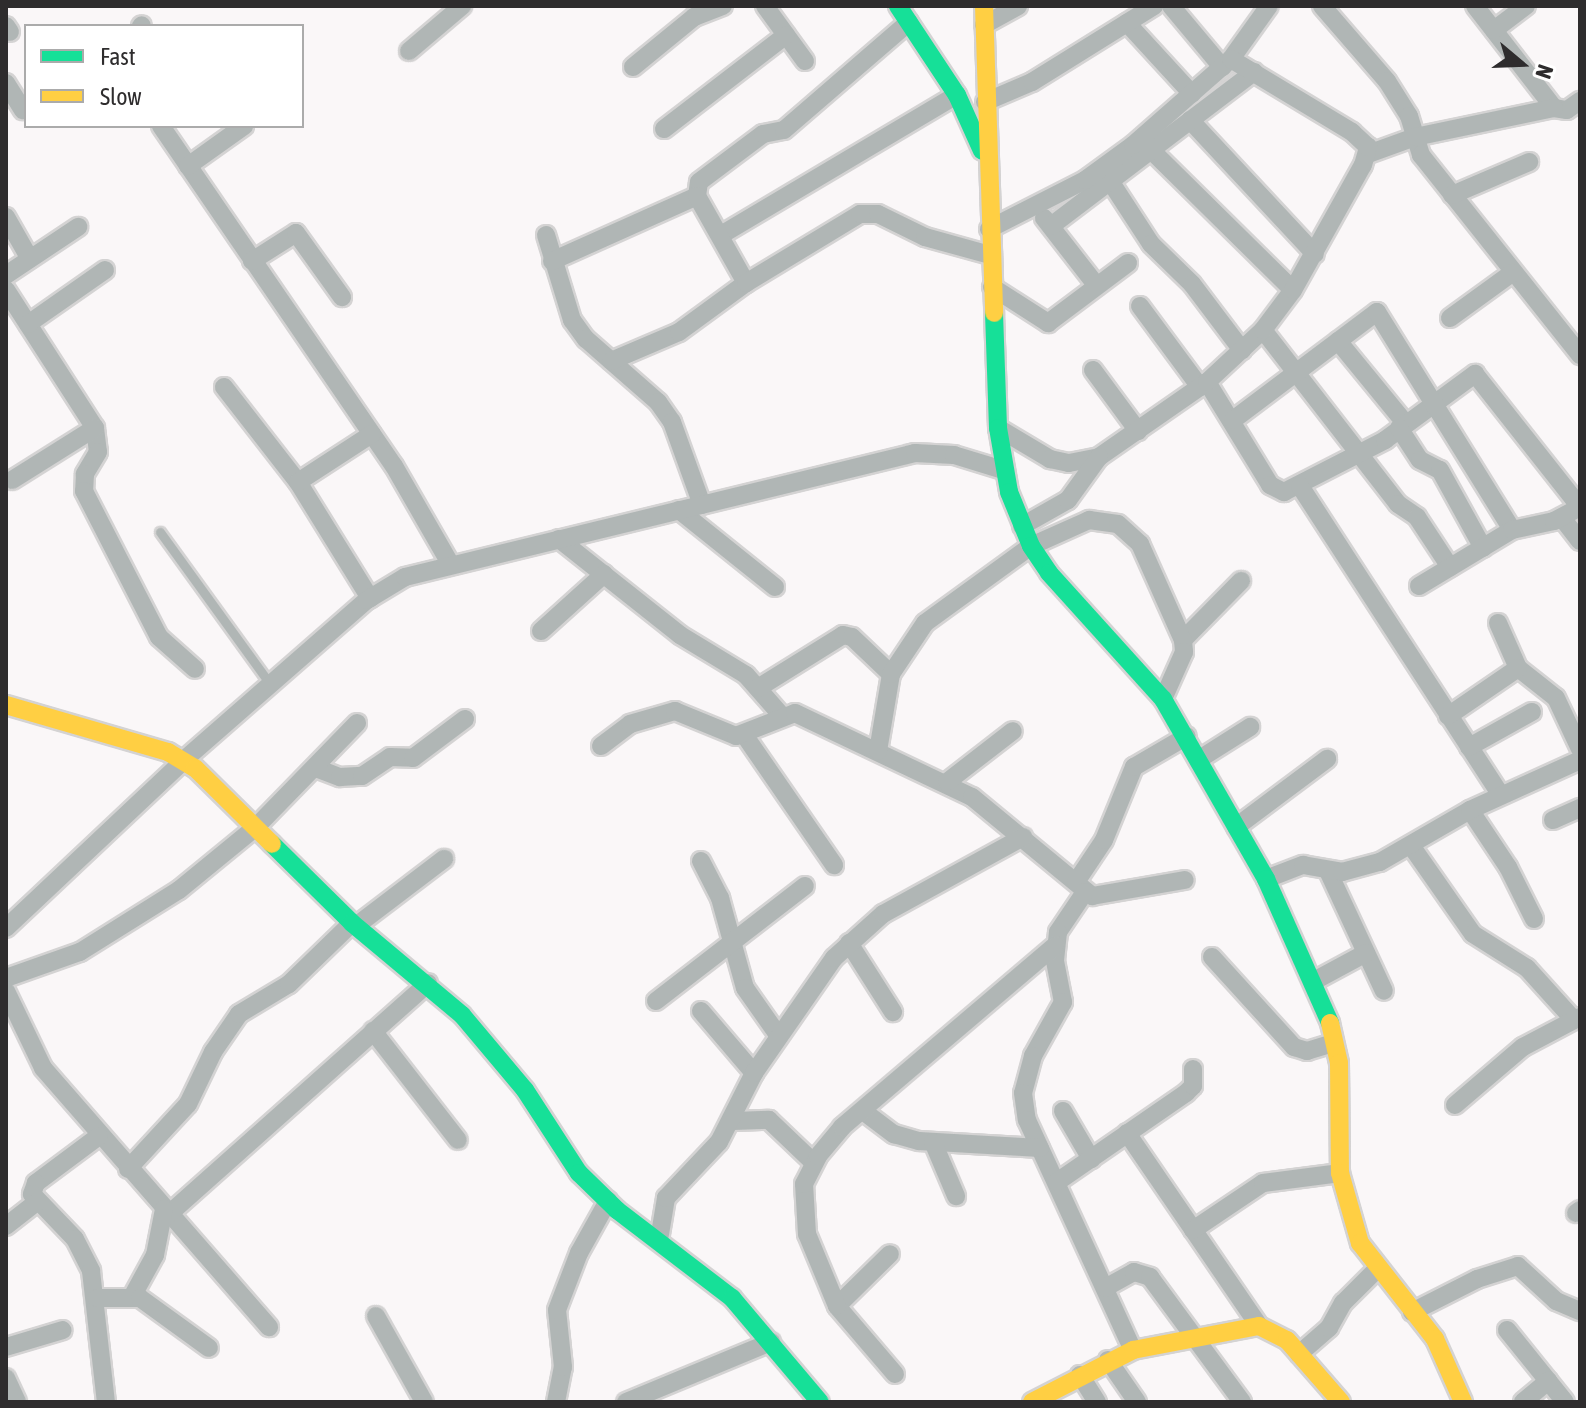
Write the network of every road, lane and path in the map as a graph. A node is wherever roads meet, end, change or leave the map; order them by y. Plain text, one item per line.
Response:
1 (462, 6) edge
2 (723, 6) edge
3 (898, 6) edge
4 (1018, 6) edge
5 (1154, 6) edge
6 (1171, 6) edge
7 (1269, 6) edge
8 (1322, 6) edge
9 (1475, 6) edge
10 (1526, 6) edge
11 (769, 7) edge
12 (984, 15) edge
13 (909, 22) junction
14 (1127, 23) junction
15 (1494, 30) junction
16 (786, 35) junction
17 (409, 51) dead end
18 (805, 61) dead end
19 (1226, 63) junction
20 (633, 67) dead end
21 (1254, 72) junction
22 (6, 83) edge
23 (1192, 94) junction
24 (957, 95) junction
25 (1580, 101) edge
26 (985, 102) junction
27 (1554, 108) junction
28 (24, 109) edge
29 (1190, 120) junction
30 (6, 121) edge
31 (162, 128) edge
32 (241, 128) edge
33 (664, 129) dead end
34 (1415, 137) junction
35 (1151, 150) junction
36 (1368, 154) junction
37 (986, 160) junction
38 (1529, 162) dead end
39 (188, 166) junction
40 (1110, 181) junction
41 (1452, 195) junction
42 (697, 196) junction
43 (1035, 206) junction
44 (6, 217) edge
45 (1051, 226) junction
46 (78, 227) dead end
47 (989, 229) junction
48 (546, 235) dead end
49 (721, 235) junction
50 (1315, 254) junction
51 (990, 255) junction
52 (30, 259) junction
53 (252, 261) junction
54 (552, 261) junction
55 (1128, 263) dead end
56 (105, 270) dead end
57 (1512, 273) junction
58 (6, 275) edge
59 (746, 283) junction
60 (1097, 286) junction
61 (992, 287) junction
62 (6, 290) edge
63 (1293, 290) junction
64 (342, 297) dead end
65 (1140, 306) dead end
66 (1450, 318) dead end
67 (28, 324) junction
68 (1263, 330) junction
69 (1338, 341) junction
70 (1242, 350) junction
71 (1580, 355) edge
72 (611, 361) junction
73 (1093, 370) dead end
74 (1299, 370) junction
75 (1203, 385) junction
76 (224, 387) dead end
77 (1435, 399) junction
78 (1233, 420) junction
79 (1402, 426) junction
80 (95, 428) junction
81 (998, 428) junction
82 (1138, 431) junction
83 (372, 434) junction
84 (1363, 453) junction
85 (1099, 457) junction
86 (1003, 470) junction
87 (12, 480) dead end
88 (298, 482) junction
89 (1300, 486) junction
90 (702, 505) junction
91 (1580, 507) edge
92 (679, 510) junction
93 (1562, 518) junction
94 (1022, 526) junction
95 (1517, 529) junction
96 (160, 532) dead end
97 (559, 539) junction
98 (1580, 541) edge
99 (1031, 546) junction
100 (1483, 548) junction
101 (451, 565) junction
102 (1450, 567) junction
103 (604, 574) junction
104 (1241, 581) dead end
105 (1419, 586) dead end
106 (775, 587) dead end
107 (370, 598) junction
108 (1498, 623) dead end
109 (541, 631) dead end
110 (1183, 640) junction
111 (1518, 668) junction
112 (195, 669) dead end
113 (891, 674) junction
114 (270, 684) junction
115 (758, 688) junction
116 (1163, 699) junction
117 (6, 705) edge
118 (1532, 712) dead end
119 (782, 716) junction
120 (1448, 716) junction
121 (465, 719) dead end
122 (357, 723) dead end
123 (1250, 727) dead end
124 (1013, 731) dead end
125 (745, 736) junction
126 (1187, 736) junction
127 (601, 746) dead end
128 (1469, 747) junction
129 (1580, 749) edge
130 (878, 751) junction
131 (1327, 759) dead end
132 (184, 760) junction
133 (1198, 760) junction
134 (1580, 760) edge
135 (316, 768) junction
136 (947, 782) junction
137 (1501, 796) junction
138 (1580, 808) edge
139 (1470, 810) junction
140 (1553, 820) dead end
141 (256, 827) junction
142 (1236, 827) junction
143 (1023, 837) junction
144 (1412, 847) junction
145 (444, 859) dead end
146 (701, 861) dead end
147 (834, 865) dead end
148 (1328, 871) junction
149 (1266, 879) junction
150 (1185, 880) dead end
151 (805, 886) dead end
152 (1081, 887) junction
153 (1534, 919) dead end
154 (354, 924) junction
155 (6, 928) edge
156 (730, 941) junction
157 (849, 943) junction
158 (1055, 946) junction
159 (1366, 953) junction
160 (1212, 957) dead end
161 (6, 978) edge
162 (1314, 981) junction
163 (428, 983) junction
164 (6, 991) edge
165 (1384, 991) dead end
166 (656, 1001) dead end
167 (701, 1011) dead end
168 (893, 1012) dead end
169 (1577, 1018) edge
170 (373, 1031) junction
171 (778, 1035) junction
172 (1334, 1043) junction
173 (1193, 1069) dead end
174 (754, 1073) junction
175 (1455, 1105) dead end
176 (863, 1111) junction
177 (1063, 1111) dead end
178 (733, 1121) junction
179 (1127, 1133) junction
180 (99, 1136) junction
181 (458, 1140) dead end
182 (933, 1142) junction
183 (1040, 1148) junction
184 (1091, 1159) junction
185 (814, 1163) junction
186 (128, 1169) junction
187 (1340, 1173) junction
188 (1057, 1182) junction
189 (956, 1196) dead end
190 (608, 1201) junction
191 (37, 1202) junction
192 (166, 1212) junction
193 (6, 1226) edge
194 (1193, 1230) junction
195 (659, 1240) junction
196 (890, 1254) dead end
197 (1376, 1270) junction
198 (1105, 1288) junction
199 (132, 1297) junction
200 (97, 1298) junction
201 (837, 1306) junction
202 (1580, 1311) edge
203 (1412, 1312) junction
204 (376, 1316) dead end
205 (1259, 1326) junction
206 (269, 1327) dead end
207 (63, 1330) dead end
208 (1507, 1330) dead end
209 (1191, 1339) junction
210 (771, 1342) junction
211 (6, 1347) edge
212 (209, 1348) dead end
213 (1133, 1350) junction
214 (1299, 1354) junction
215 (1108, 1360) junction
216 (895, 1374) dead end
217 (1080, 1375) junction
218 (6, 1378) edge
219 (1548, 1381) junction
220 (17, 1402) edge
221 (106, 1402) edge
222 (424, 1402) edge
223 (556, 1402) edge
224 (626, 1402) edge
225 (820, 1402) edge
226 (1032, 1402) edge
227 (1097, 1402) edge
228 (1137, 1402) edge
229 (1242, 1402) edge
230 (1341, 1402) edge
231 (1463, 1402) edge
232 (1523, 1402) edge
233 (1565, 1402) edge

1 - 17 street
2 - 20 street
3 - 13 street
4 - 12 street
5 - 14 street
6 - 19 street
7 - 19 street
8 - 34 street
9 - 15 street
10 - 15 street
11 - 16 street
12 - 26 street
13 - 24 street
13 - 42 street
14 - 23 street
14 - 26 street
15 - 27 street
16 - 18 street
16 - 33 street
19 - 21 street
19 - 23 street
21 - 29 street
21 - 36 street
22 - 28 street
23 - 43 street
24 - 37 street
24 - 49 street
25 - 27 street
26 - 37 street
27 - 34 street
28 - 30 street
29 - 35 street
29 - 50 street
31 - 39 street
32 - 39 street
34 - 36 street
34 - 41 street
35 - 40 street
35 - 63 street
36 - 50 street
37 - 47 street
38 - 41 street
39 - 53 street
40 - 45 street
40 - 70 street
41 - 57 street
42 - 49 street
42 - 54 street
43 - 45 street
43 - 47 street
44 - 52 street
45 - 60 street
46 - 52 street
47 - 51 street
48 - 54 street
49 - 59 street
50 - 63 street
51 - 59 street
51 - 61 street
52 - 58 street
53 - 64 street
53 - 83 street
54 - 72 street
55 - 60 street
56 - 67 street
57 - 66 street
57 - 71 street
59 - 72 street
60 - 61 street
61 - 81 street
62 - 67 street
63 - 68 street
65 - 75 street
67 - 80 street
68 - 70 street
68 - 74 street
69 - 74 street
69 - 77 street
69 - 79 street
70 - 75 street
72 - 90 street
73 - 82 street
74 - 78 street
74 - 84 street
75 - 78 street
75 - 82 street
76 - 88 street
77 - 79 street
77 - 91 street
77 - 95 street
78 - 89 street
79 - 84 street
79 - 100 street
80 - 87 street
80 - 112 street
81 - 85 street
81 - 86 street
82 - 85 street
83 - 88 street
83 - 101 street
84 - 89 street
84 - 102 street
85 - 94 street
86 - 90 street
86 - 94 street
88 - 107 street
89 - 120 street
90 - 92 street
91 - 93 street
92 - 97 street
92 - 106 street
93 - 95 street
93 - 98 street
94 - 99 street
95 - 100 street
96 - 114 lane
97 - 101 street
97 - 103 street
99 - 110 street
99 - 113 street
99 - 116 street
100 - 102 street
101 - 107 street
102 - 105 street
103 - 109 street
103 - 115 street
104 - 110 street
107 - 114 street
108 - 111 street
110 - 116 street
111 - 120 street
111 - 129 street
113 - 115 street
113 - 130 street
114 - 132 street
115 - 119 street
116 - 126 street
117 - 132 street
118 - 128 street
119 - 125 street
119 - 130 street
120 - 128 street
121 - 135 street
122 - 135 street
123 - 133 street
124 - 136 street
125 - 127 street
125 - 147 street
126 - 133 street
126 - 152 street
128 - 137 street
130 - 136 street
131 - 142 street
132 - 141 street
132 - 155 street
133 - 142 street
134 - 137 street
135 - 141 street
136 - 143 street
137 - 139 street
138 - 140 street
139 - 144 street
139 - 153 street
141 - 154 street
141 - 161 street
142 - 149 street
143 - 152 street
143 - 157 street
144 - 148 street
144 - 169 street
145 - 154 street
146 - 156 street
148 - 149 street
148 - 159 street
149 - 162 street
150 - 152 street
151 - 156 street
152 - 158 street
154 - 163 street
154 - 186 street
156 - 166 street
156 - 171 street
157 - 168 street
157 - 171 street
158 - 176 street
158 - 183 street
159 - 162 street
159 - 165 street
160 - 172 street
162 - 172 street
163 - 170 street
163 - 190 street
164 - 180 street
167 - 174 street
169 - 175 street
170 - 181 street
170 - 192 street
171 - 174 street
172 - 187 street
173 - 179 street
174 - 178 street
176 - 182 street
176 - 185 street
177 - 184 street
178 - 185 street
178 - 195 street
179 - 184 street
179 - 194 street
180 - 186 street
180 - 191 street
182 - 183 street
182 - 189 street
183 - 188 street
184 - 188 street
185 - 201 street
186 - 192 street
187 - 194 street
187 - 197 street
188 - 198 street
190 - 195 street
190 - 223 street
191 - 193 street
191 - 200 street
192 - 199 street
192 - 206 street
194 - 205 street
195 - 210 street
196 - 201 street
197 - 203 street
197 - 214 street
198 - 209 street
198 - 213 street
199 - 200 street
199 - 212 street
200 - 221 street
201 - 216 street
202 - 203 street
203 - 231 street
204 - 222 street
205 - 209 street
205 - 214 street
207 - 211 street
208 - 219 street
209 - 213 street
209 - 229 street
210 - 224 street
210 - 225 street
213 - 215 street
214 - 230 street
215 - 217 street
215 - 228 street
217 - 226 street
217 - 227 street
218 - 220 street
219 - 232 street
219 - 233 street

